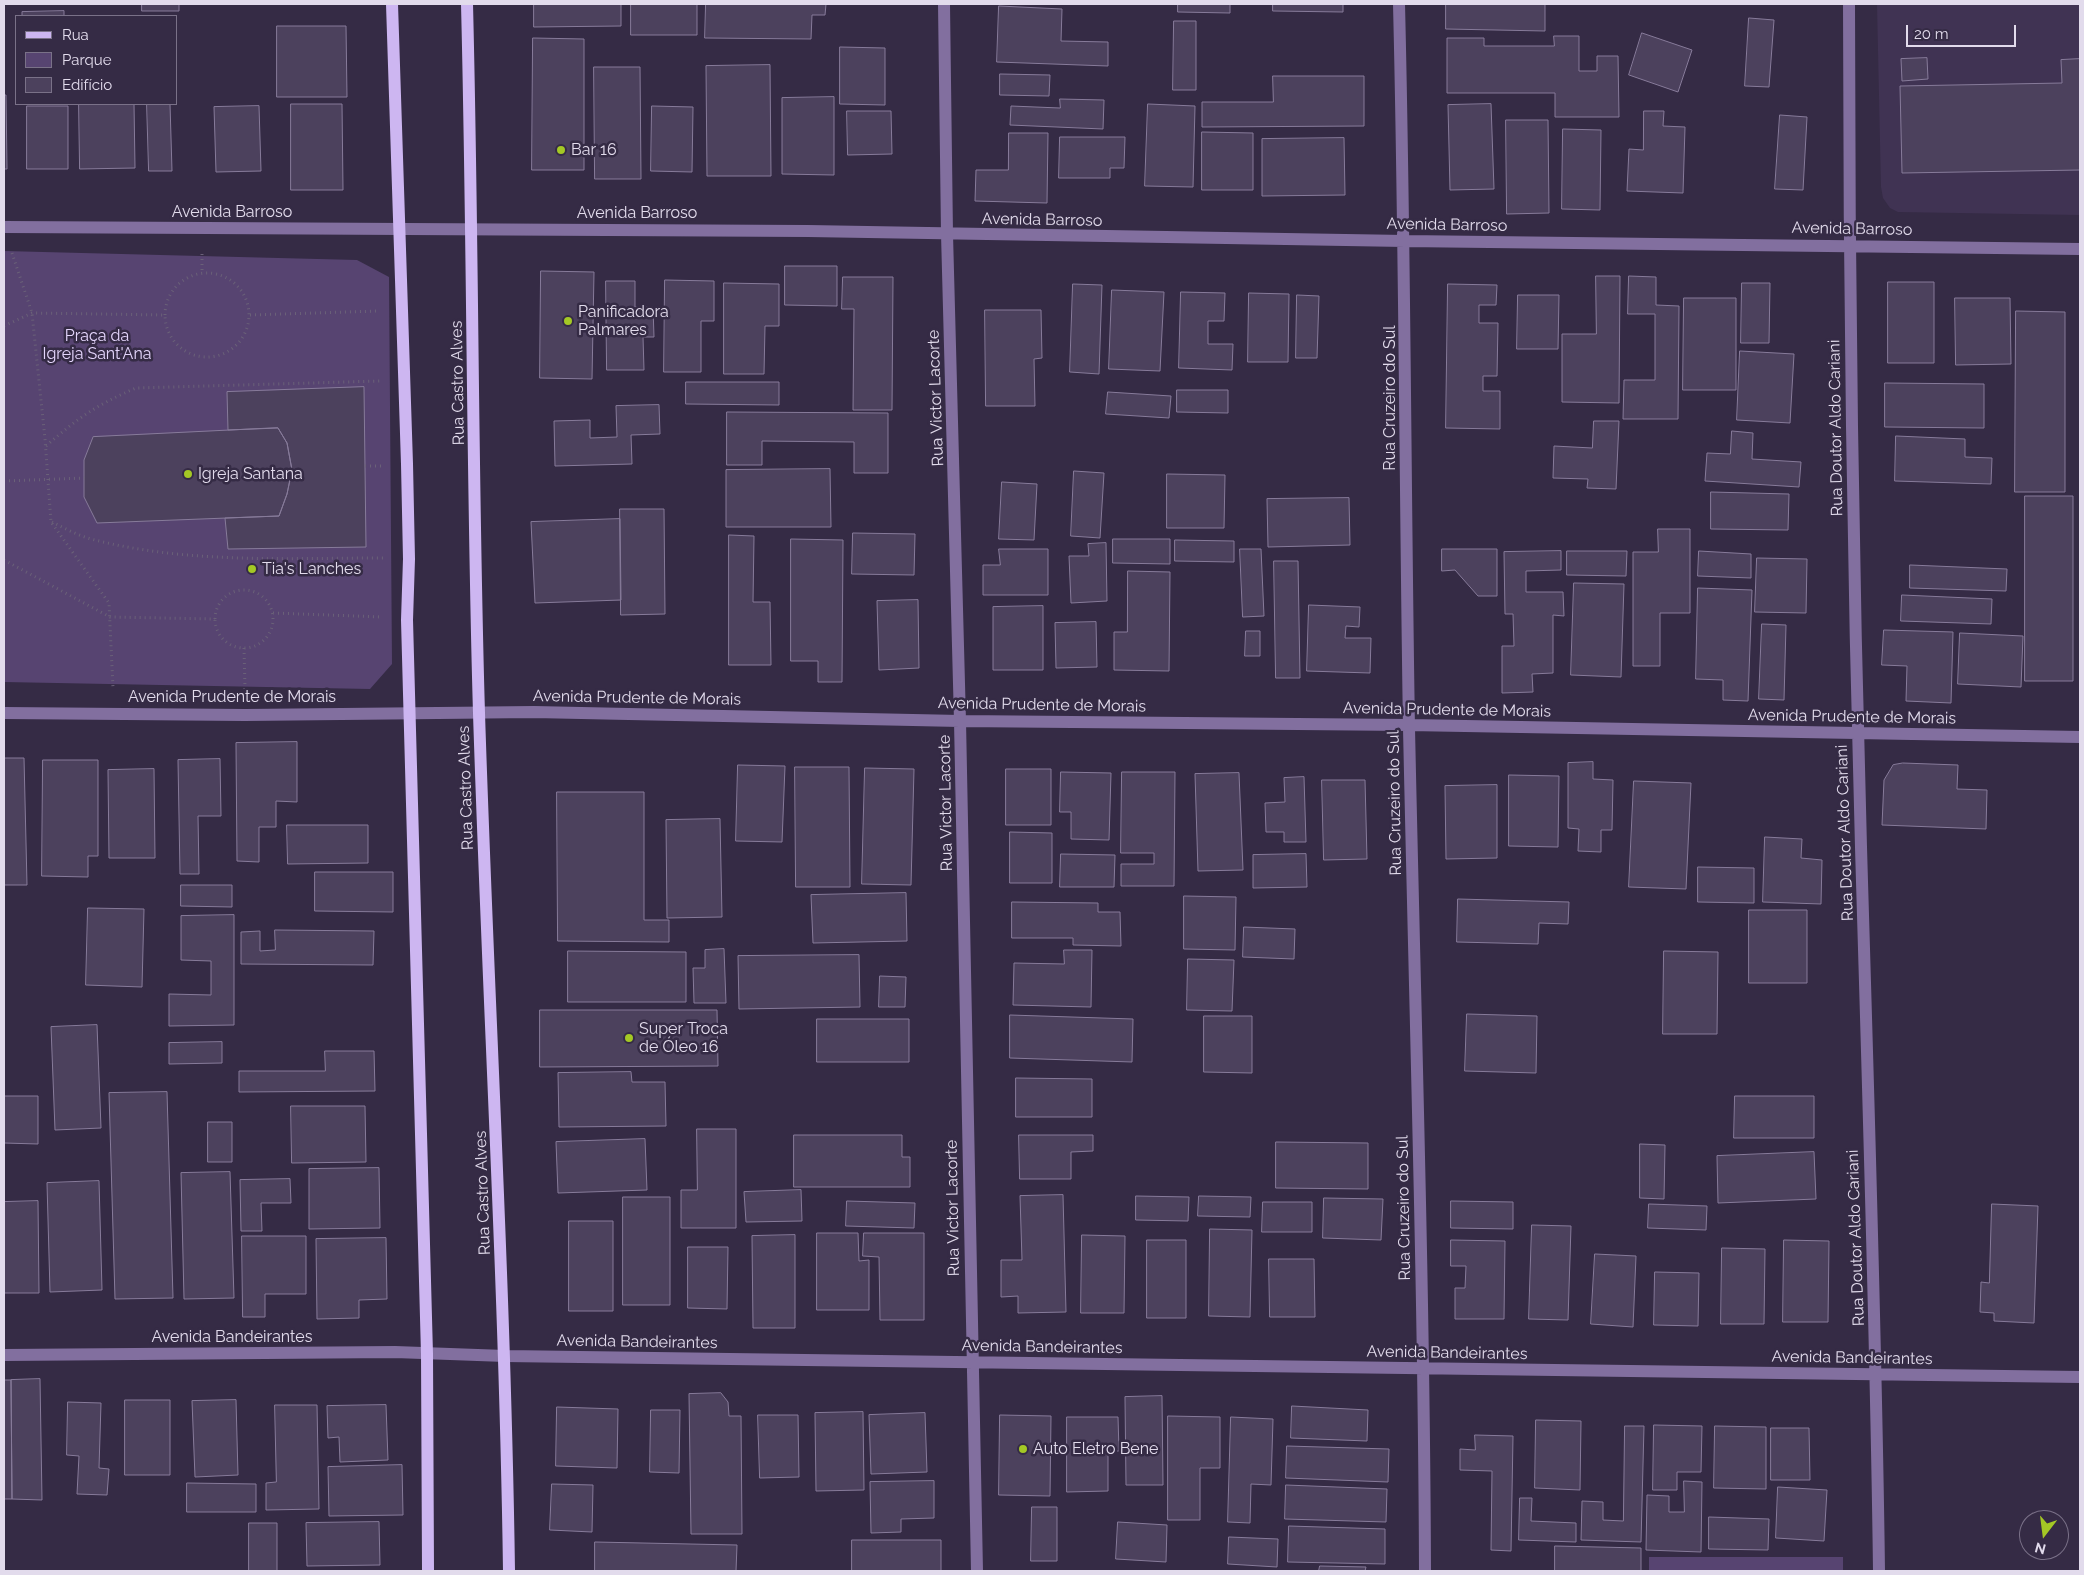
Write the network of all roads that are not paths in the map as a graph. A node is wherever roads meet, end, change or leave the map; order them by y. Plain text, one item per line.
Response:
1 (392, 4) edge
2 (467, 4) edge
3 (944, 4) edge
4 (1399, 4) edge
5 (1849, 4) edge
6 (4, 226) edge
7 (398, 228) junction
8 (473, 228) junction
9 (948, 234) junction
10 (1405, 241) junction
11 (1849, 245) junction
12 (2080, 249) edge
13 (410, 712) junction
14 (479, 712) junction
15 (4, 713) edge
16 (960, 721) junction
17 (1409, 725) junction
18 (1858, 734) junction
19 (2080, 737) edge
20 (427, 1354) junction
21 (4, 1355) edge
22 (505, 1356) junction
23 (973, 1362) junction
24 (1424, 1369) junction
25 (1877, 1374) junction
26 (2080, 1377) edge
27 (428, 1571) edge
28 (509, 1571) edge
29 (977, 1571) edge
30 (1425, 1571) edge
31 (1879, 1571) edge

1 - 7 main road
2 - 8 main road, Rua Castro Alves
3 - 9 street, Rua Victor Lacorte
4 - 10 street, Rua Cruzeiro do Sul
5 - 11 street, Rua Doutor Aldo Cariani
6 - 7 street, Avenida Barroso
7 - 8 street, Avenida Barroso
7 - 13 main road
8 - 9 street, Avenida Barroso
8 - 14 main road, Rua Castro Alves
9 - 10 street, Avenida Barroso
9 - 16 street, Rua Victor Lacorte
10 - 11 street, Avenida Barroso
10 - 17 street, Rua Cruzeiro do Sul
11 - 12 street, Avenida Barroso
11 - 18 street, Rua Doutor Aldo Cariani
13 - 14 street, Avenida Prudente de Morais
13 - 15 street, Avenida Prudente de Morais
13 - 20 main road
14 - 16 street, Avenida Prudente de Morais
14 - 22 main road, Rua Castro Alves
16 - 17 street, Avenida Prudente de Morais
16 - 23 street, Rua Victor Lacorte
17 - 18 street, Avenida Prudente de Morais
17 - 24 street, Rua Cruzeiro do Sul
18 - 19 street, Avenida Prudente de Morais
18 - 25 street, Rua Doutor Aldo Cariani
20 - 21 street, Avenida Bandeirantes
20 - 22 street, Avenida Bandeirantes
20 - 27 main road
22 - 23 street, Avenida Bandeirantes
22 - 28 main road, Rua Castro Alves
23 - 24 street, Avenida Bandeirantes
23 - 29 street, Rua Victor Lacorte
24 - 25 street, Avenida Bandeirantes
24 - 30 street, Rua Cruzeiro do Sul
25 - 26 street, Avenida Bandeirantes
25 - 31 street, Rua Doutor Aldo Cariani

